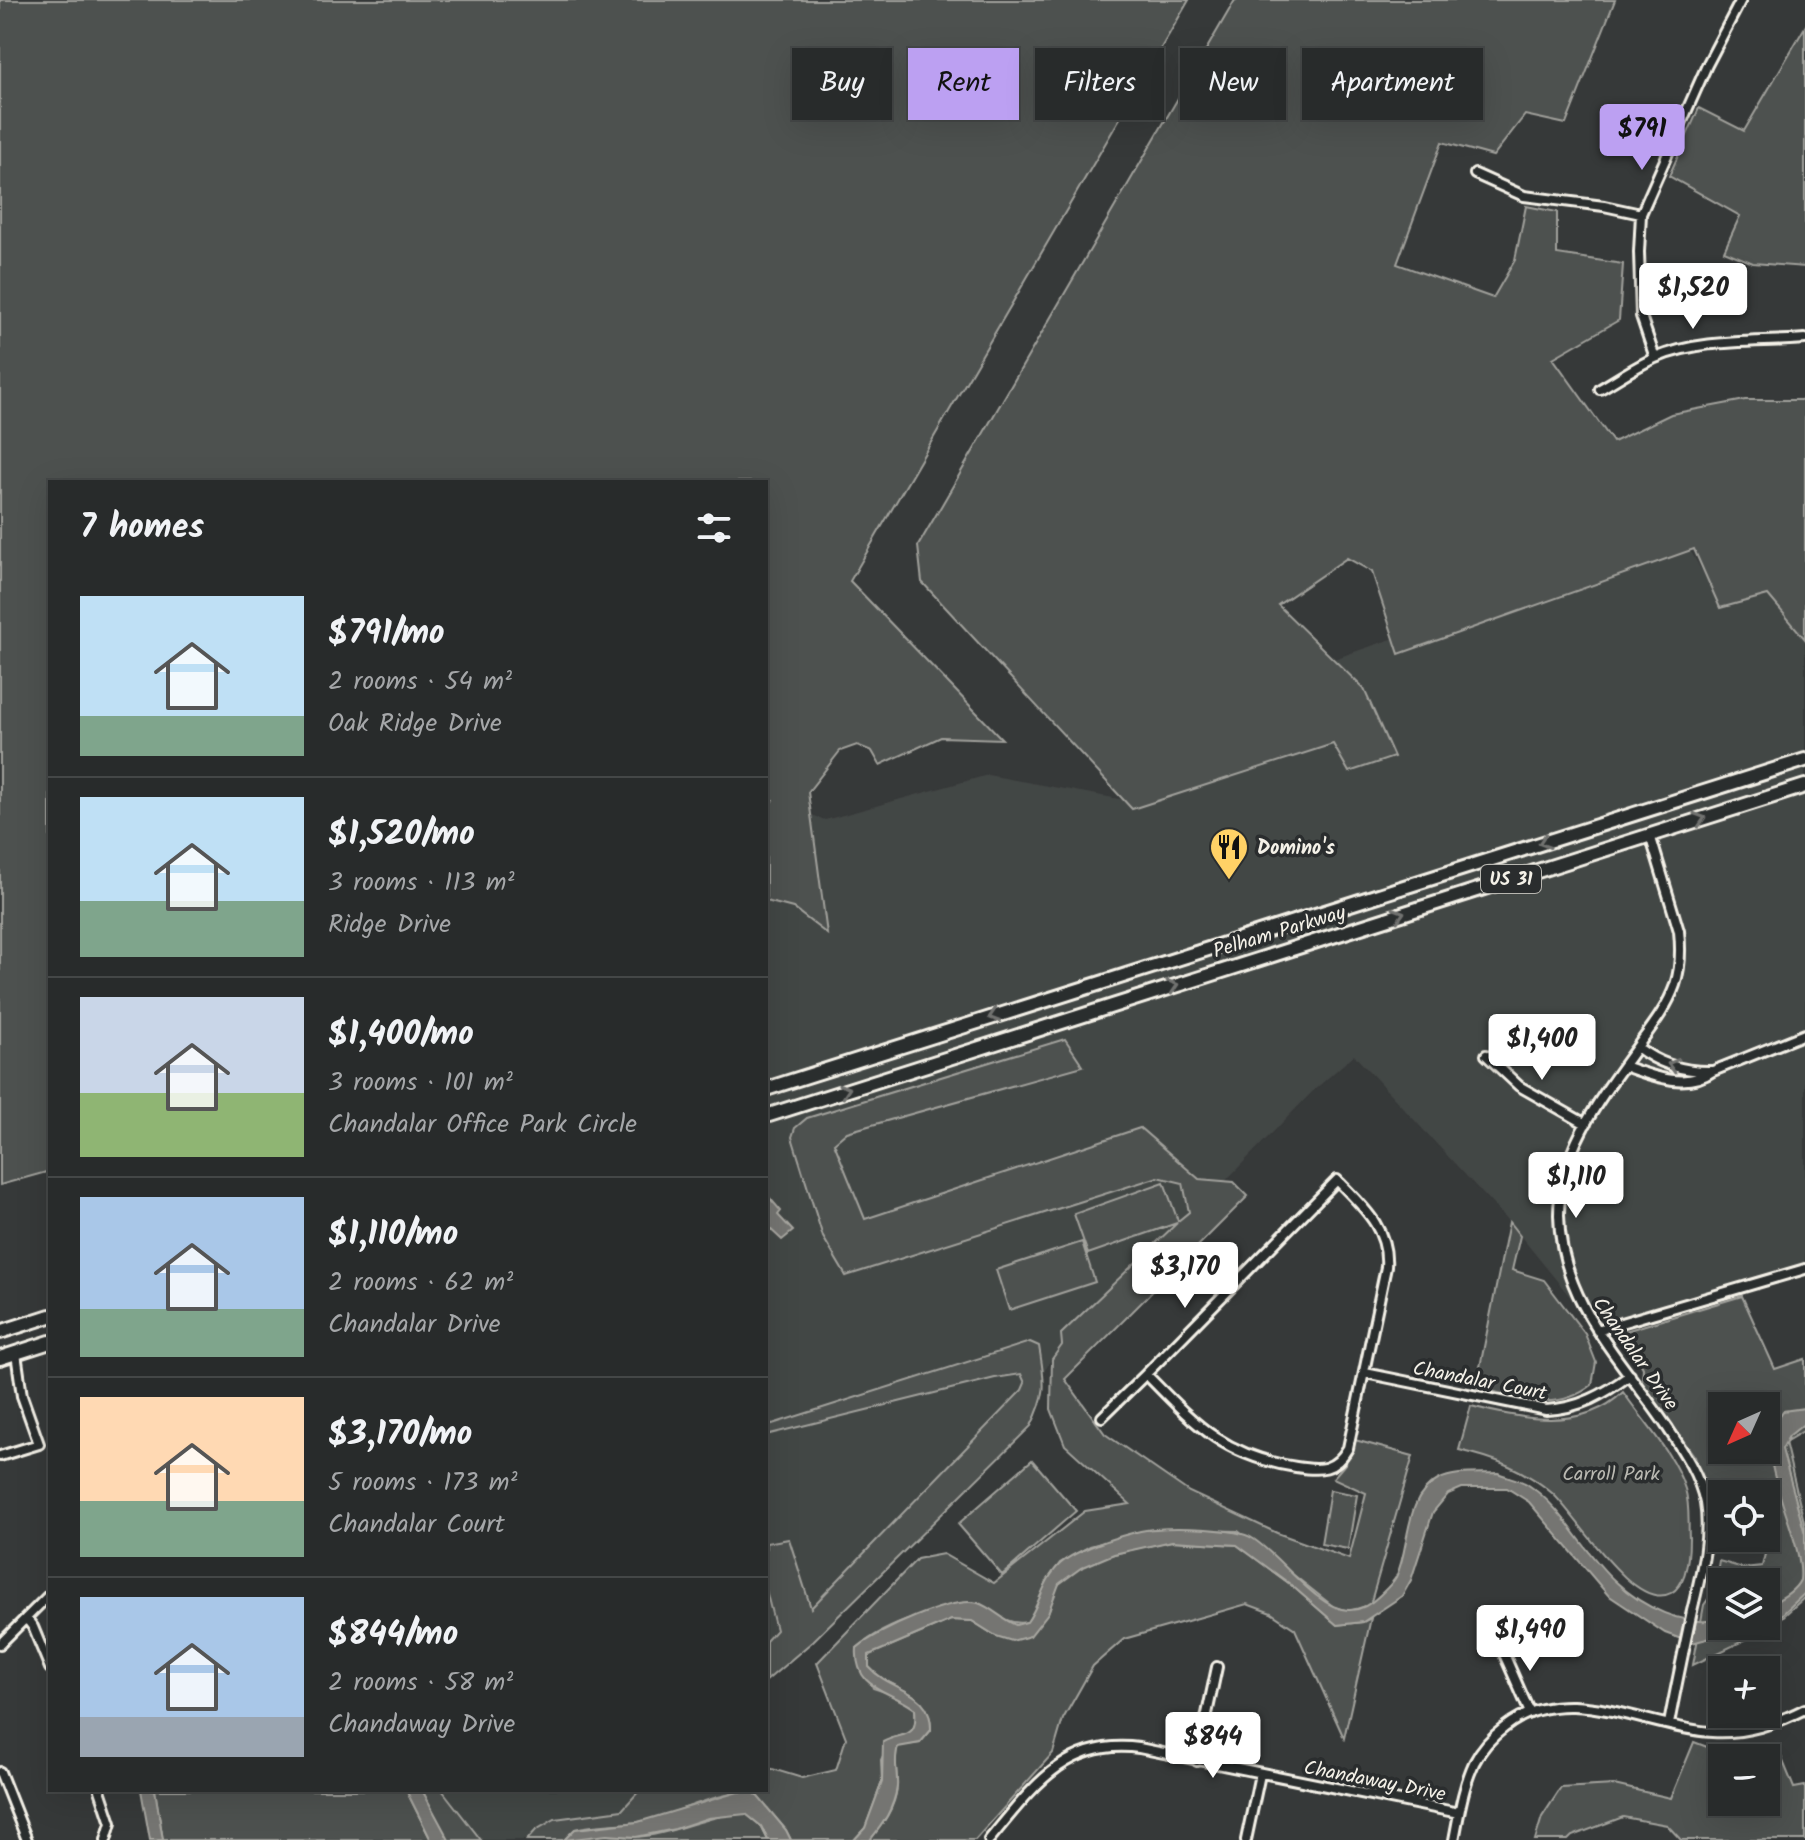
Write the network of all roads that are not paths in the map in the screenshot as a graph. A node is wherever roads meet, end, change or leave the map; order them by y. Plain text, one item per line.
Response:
1 (1741, 0) edge
2 (1475, 174) dead end
3 (1641, 214) junction
4 (1805, 339) edge
5 (1655, 358) junction
6 (1600, 389) dead end
7 (1805, 760) edge
8 (1805, 786) edge
9 (1642, 811) junction
10 (1581, 830) junction
11 (1650, 835) junction
12 (1590, 854) junction
13 (1340, 907) junction
14 (1349, 930) junction
15 (1210, 948) junction
16 (1218, 972) junction
17 (1069, 993) junction
18 (1077, 1016) junction
19 (1805, 1034) edge
20 (1637, 1047) junction
21 (1486, 1055) dead end
22 (1624, 1066) junction
23 (1713, 1071) junction
24 (768, 1088) edge
25 (768, 1112) edge
26 (1586, 1124) junction
27 (1805, 1269) edge
28 (48, 1317) edge
29 (1597, 1330) junction
30 (0, 1332) edge
31 (48, 1343) edge
32 (16, 1353) junction
33 (0, 1358) edge
34 (1365, 1373) junction
35 (1146, 1374) junction
36 (1630, 1375) junction
37 (1102, 1417) dead end
38 (0, 1456) edge
39 (48, 1596) edge
40 (26, 1618) junction
41 (0, 1644) edge
42 (1500, 1645) dead end
43 (48, 1663) edge
44 (1217, 1667) dead end
45 (1805, 1709) edge
46 (1530, 1713) junction
47 (1669, 1724) junction
48 (1197, 1761) junction
49 (0, 1772) edge
50 (1260, 1774) junction
51 (101, 1792) edge
52 (1459, 1813) junction
53 (27, 1840) edge
54 (106, 1840) edge
55 (989, 1840) edge
56 (1246, 1840) edge
57 (1454, 1840) edge

1 - 3 street
2 - 3 street
3 - 5 street
4 - 5 street
5 - 6 street
7 - 9 main road, Pelham Parkway / US 31
11 -> 8 main road, Pelham Parkway / US 31
9 - 10 main road, Pelham Parkway / US 31
9 - 11 main road
10 - 12 main road
10 -> 13 main road, Pelham Parkway / US 31
11 - 12 main road, Pelham Parkway / US 31
11 - 20 street, Chandalar Drive
14 -> 12 main road, Pelham Parkway / US 31
13 - 14 main road
13 - 15 main road, Pelham Parkway / US 31
14 - 16 main road, Pelham Parkway / US 31
15 - 16 main road
15 - 17 main road, Pelham Parkway / US 31
18 -> 16 main road, Pelham Parkway / US 31
17 - 18 main road
17 -> 24 main road, Pelham Parkway / US 31
25 -> 18 main road, Pelham Parkway / US 31
19 - 23 street
20 - 22 street, Chandalar Drive
23 -> 20 street
21 - 26 street
22 - 23 street
22 - 26 street, Chandalar Drive
26 - 29 street, Chandalar Drive
27 - 29 street
28 - 30 main road
29 - 36 street, Chandalar Drive
31 - 32 main road
32 - 33 main road
32 - 38 street
34 - 35 street
34 - 35 street
34 - 36 street, Chandalar Court
35 - 37 street
36 - 47 street, Chandalar Drive
39 - 40 street
40 - 41 street
40 - 43 street
42 - 46 street
44 - 48 street
45 - 47 street
46 - 47 street
46 - 52 street
48 - 50 street, Chandaway Drive
48 - 55 street, Chandaway Drive
49 - 53 street
50 - 52 street, Chandaway Drive
50 - 56 street
51 - 54 street
52 - 57 street

